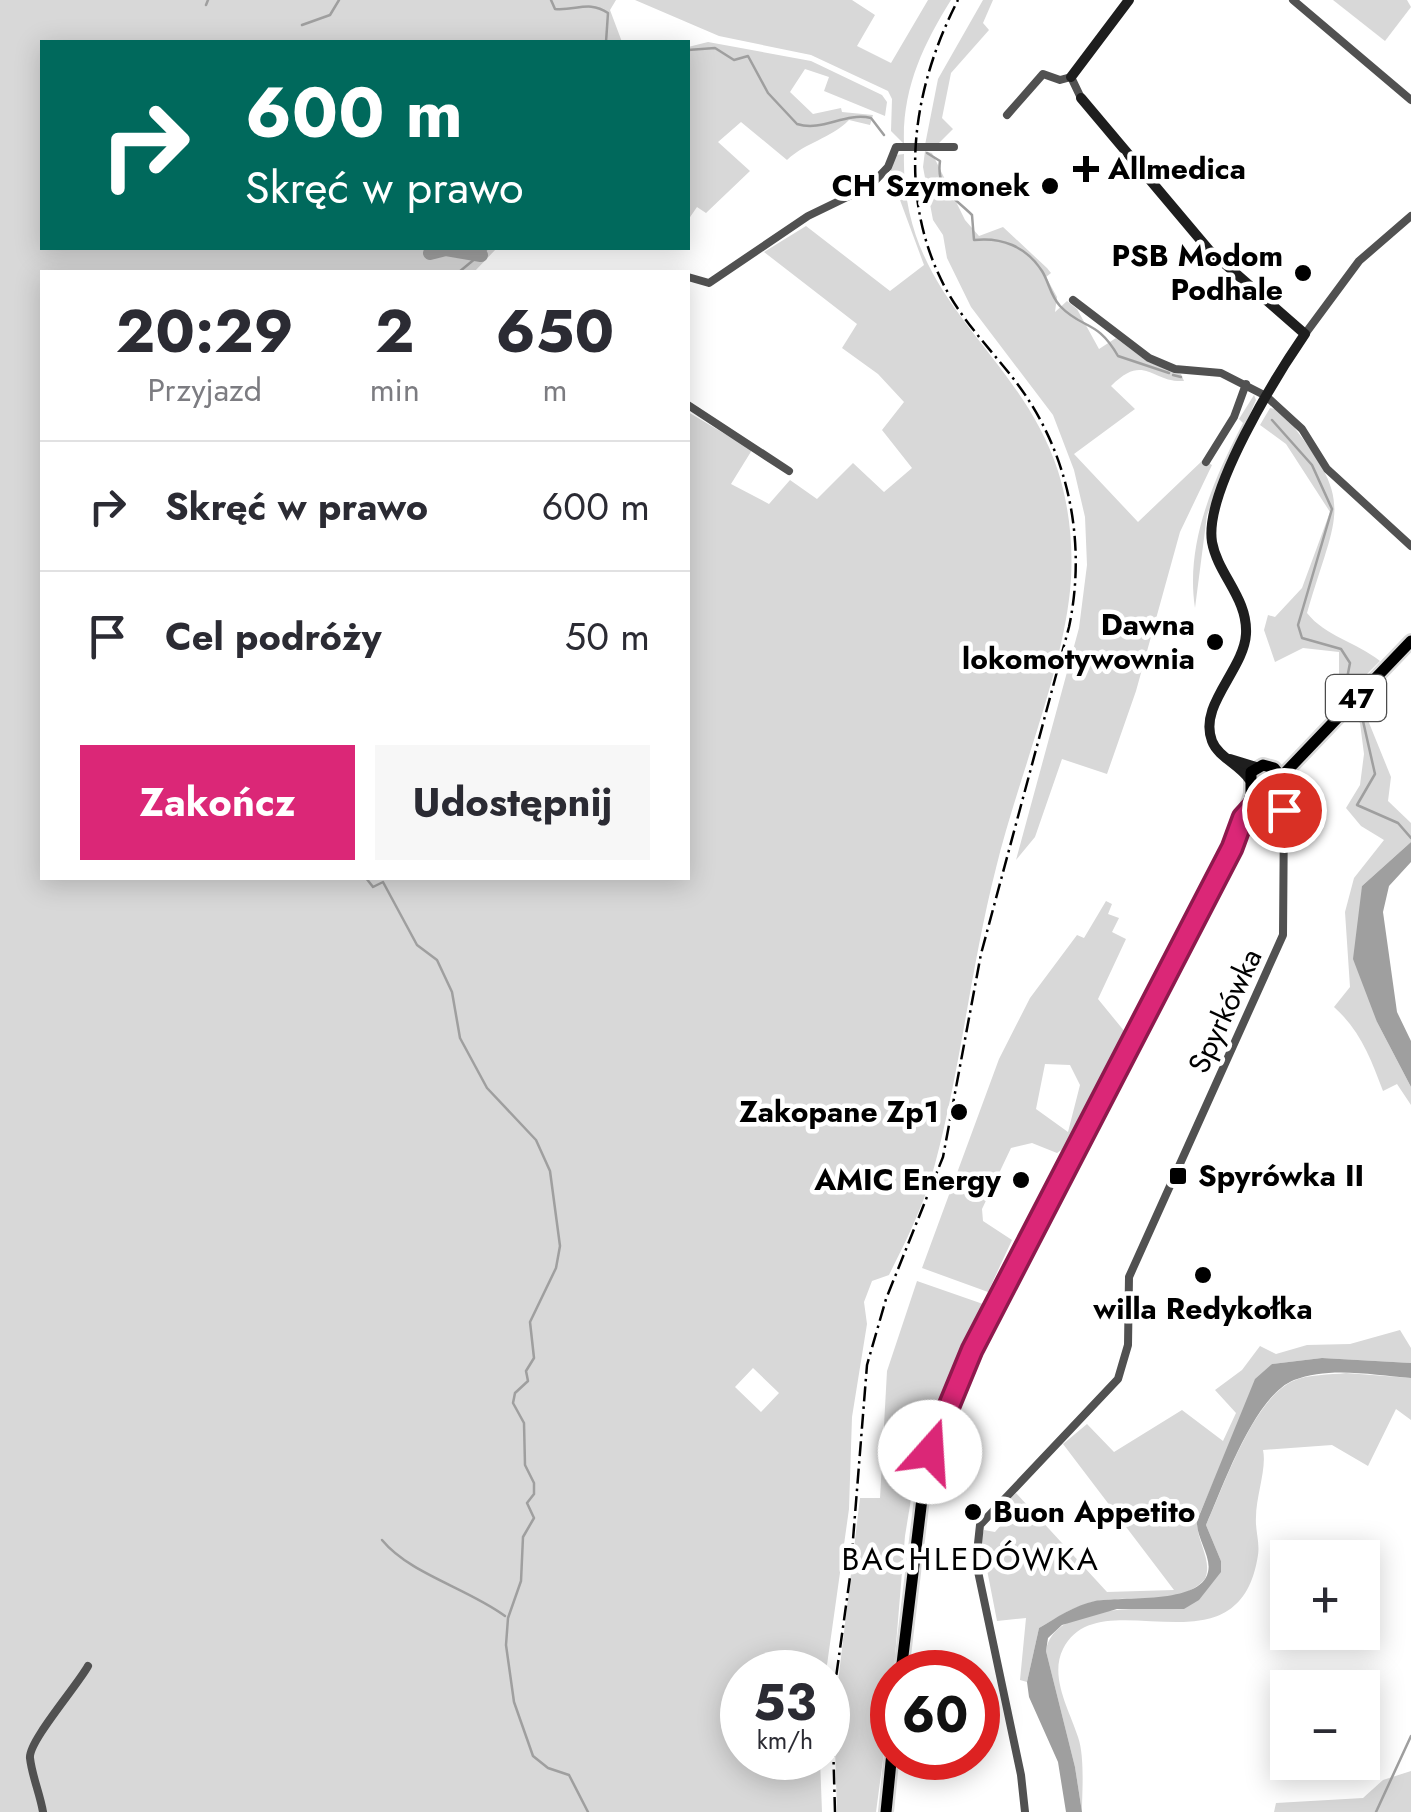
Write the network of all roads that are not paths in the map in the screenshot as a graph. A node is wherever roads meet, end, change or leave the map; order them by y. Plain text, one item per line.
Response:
1 (1128, 0) edge
2 (1293, 0) edge
3 (1071, 77) junction
4 (1081, 98) joint
5 (1411, 100) edge
6 (1007, 115) dead end
7 (954, 146) dead end
8 (1411, 216) edge
9 (690, 278) edge
10 (1073, 300) dead end
11 (1305, 334) junction
12 (1246, 384) junction
13 (1266, 396) junction
14 (690, 405) edge
15 (1206, 462) dead end
16 (789, 471) dead end
17 (1411, 546) edge
18 (1411, 641) edge
19 (1230, 759) junction
20 (1256, 767) joint
21 (1266, 785) junction
22 (904, 1650) edge
23 (88, 1666) dead end
24 (889, 1780) edge
25 (44, 1812) edge
26 (886, 1812) edge
27 (1025, 1812) edge

1 - 3 street
2 - 5 street
3 - 4 street
3 - 6 street
4 - 11 street
7 - 9 street
8 - 11 street
10 - 12 street
11 - 13 street
12 - 13 street
12 - 15 street
13 - 17 street
13 - 19 street
14 - 16 street
18 - 21 main road, 47
19 - 20 street
19 - 21 street
20 - 21 main road, 47
21 - 22 main road
21 - 27 street, Spyrkówka
23 - 25 street
24 - 26 main road

